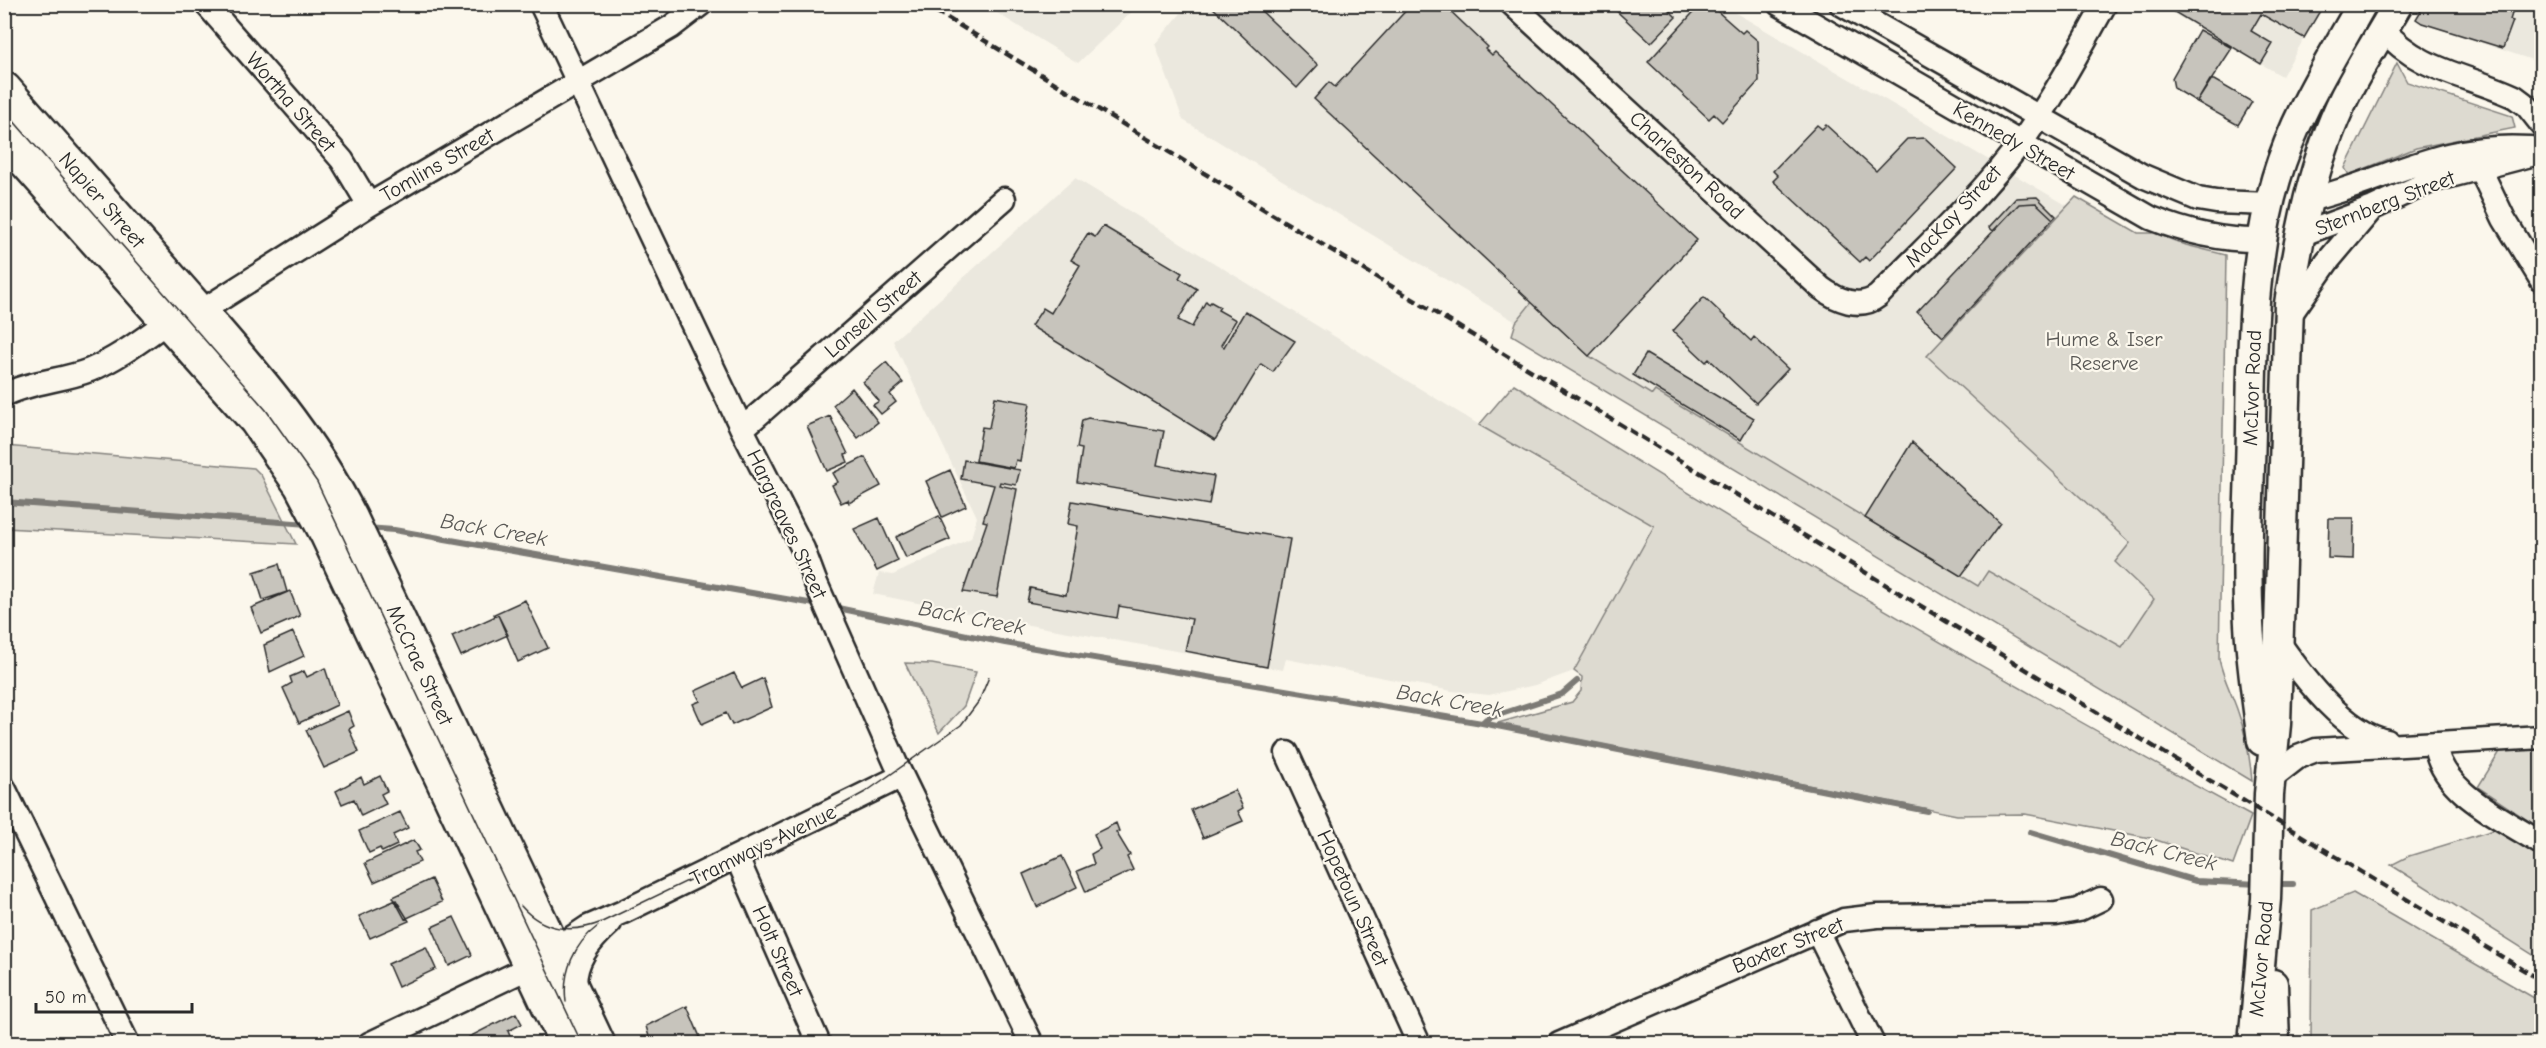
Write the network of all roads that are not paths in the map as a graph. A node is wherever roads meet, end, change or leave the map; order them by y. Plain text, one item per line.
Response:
1 (206, 4) edge
2 (541, 4) edge
3 (701, 4) edge
4 (1512, 4) edge
5 (1841, 4) edge
6 (2105, 4) edge
7 (2362, 4) edge
8 (2398, 4) edge
9 (1787, 7) edge
10 (2384, 29) junction
11 (578, 82) junction
12 (4, 89) edge
13 (2040, 117) junction
14 (2541, 125) edge
15 (4, 137) edge
16 (2019, 143) junction
17 (2541, 150) edge
18 (2480, 169) junction
19 (1004, 200) dead end
20 (2308, 200) junction
21 (2270, 204) junction
22 (369, 205) junction
23 (2373, 208) junction
24 (2300, 235) junction
25 (2263, 240) junction
26 (2541, 281) edge
27 (1872, 301) joint
28 (185, 316) junction
29 (2288, 318) junction
30 (4, 395) edge
31 (742, 429) junction
32 (2280, 644) junction
33 (2541, 737) edge
34 (2435, 743) junction
35 (2403, 744) junction
36 (1287, 753) dead end
37 (902, 776) junction
38 (2270, 786) junction
39 (4, 788) edge
40 (2541, 844) edge
41 (737, 858) junction
42 (2267, 883) junction
43 (2101, 899) dead end
44 (623, 912) junction
45 (1817, 931) junction
46 (543, 958) junction
47 (578, 1000) junction
48 (128, 1044) edge
49 (369, 1044) edge
50 (567, 1044) edge
51 (598, 1044) edge
52 (819, 1044) edge
53 (1032, 1044) edge
54 (1419, 1044) edge
55 (1559, 1044) edge
56 (1873, 1044) edge
57 (2253, 1044) edge
58 (2275, 1044) edge

1 - 22 street, Wortha Street
2 - 11 street, Hargreaves Street
3 - 11 street, Tomlins Street
4 - 27 street, Charleston Road
5 - 13 street, Kennedy Street
6 - 13 street, MacKay Street
7 - 21 main road, McIvor Road
8 - 10 main road, McIvor Road
9 - 16 street, Kennedy Street
10 - 14 street
10 - 20 main road, McIvor Road
11 - 22 street, Tomlins Street
11 - 31 street, Hargreaves Street
12 - 28 highway, Napier Street
13 - 16 street, MacKay Street
13 - 21 street, Kennedy Street
15 - 28 highway, Napier Street
16 - 25 street, Kennedy Street
16 - 27 street, MacKay Street
17 - 18 street, Sternberg Street
17 - 20 street, Sternberg Street
18 - 23 street, Sternberg Street
18 - 26 street
19 - 31 street, Lansell Street
20 - 21 main road, Sternberg Street
20 - 24 main road, McIvor Road
21 - 25 main road, McIvor Road
22 - 28 street, Tomlins Street
23 - 24 street, Sternberg Street
23 - 29 street
24 - 25 main road, Sternberg Street
24 - 29 main road, McIvor Road
25 - 38 main road, McIvor Road
28 - 30 street, Tomlins Street
28 - 46 highway, McCrae Street
28 - 46 highway, McCrae Street
29 - 32 main road, McIvor Road
31 - 37 street, Hargreaves Street
32 - 35 street
32 - 38 main road, McIvor Road
33 - 34 street
34 - 35 street
34 - 40 street
35 - 38 street
36 - 54 street, Hopetoun Street
37 - 41 street, Tramways Avenue
37 - 53 street, Hargreaves Street
38 - 42 main road, McIvor Road
39 - 48 street
41 - 44 street, Tramways Avenue
41 - 52 street, Holt Street
42 - 57 main road, McIvor Road
42 - 58 main road, McIvor Road
43 - 45 street, Baxter Street
44 - 46 street, Tramways Avenue
44 - 47 street, Tramways Avenue
45 - 55 street, Baxter Street
45 - 56 street
46 - 47 highway, McCrae Street
46 - 49 street, Tramways Avenue
46 - 50 highway, McCrae Street
47 - 51 highway, McCrae Street

